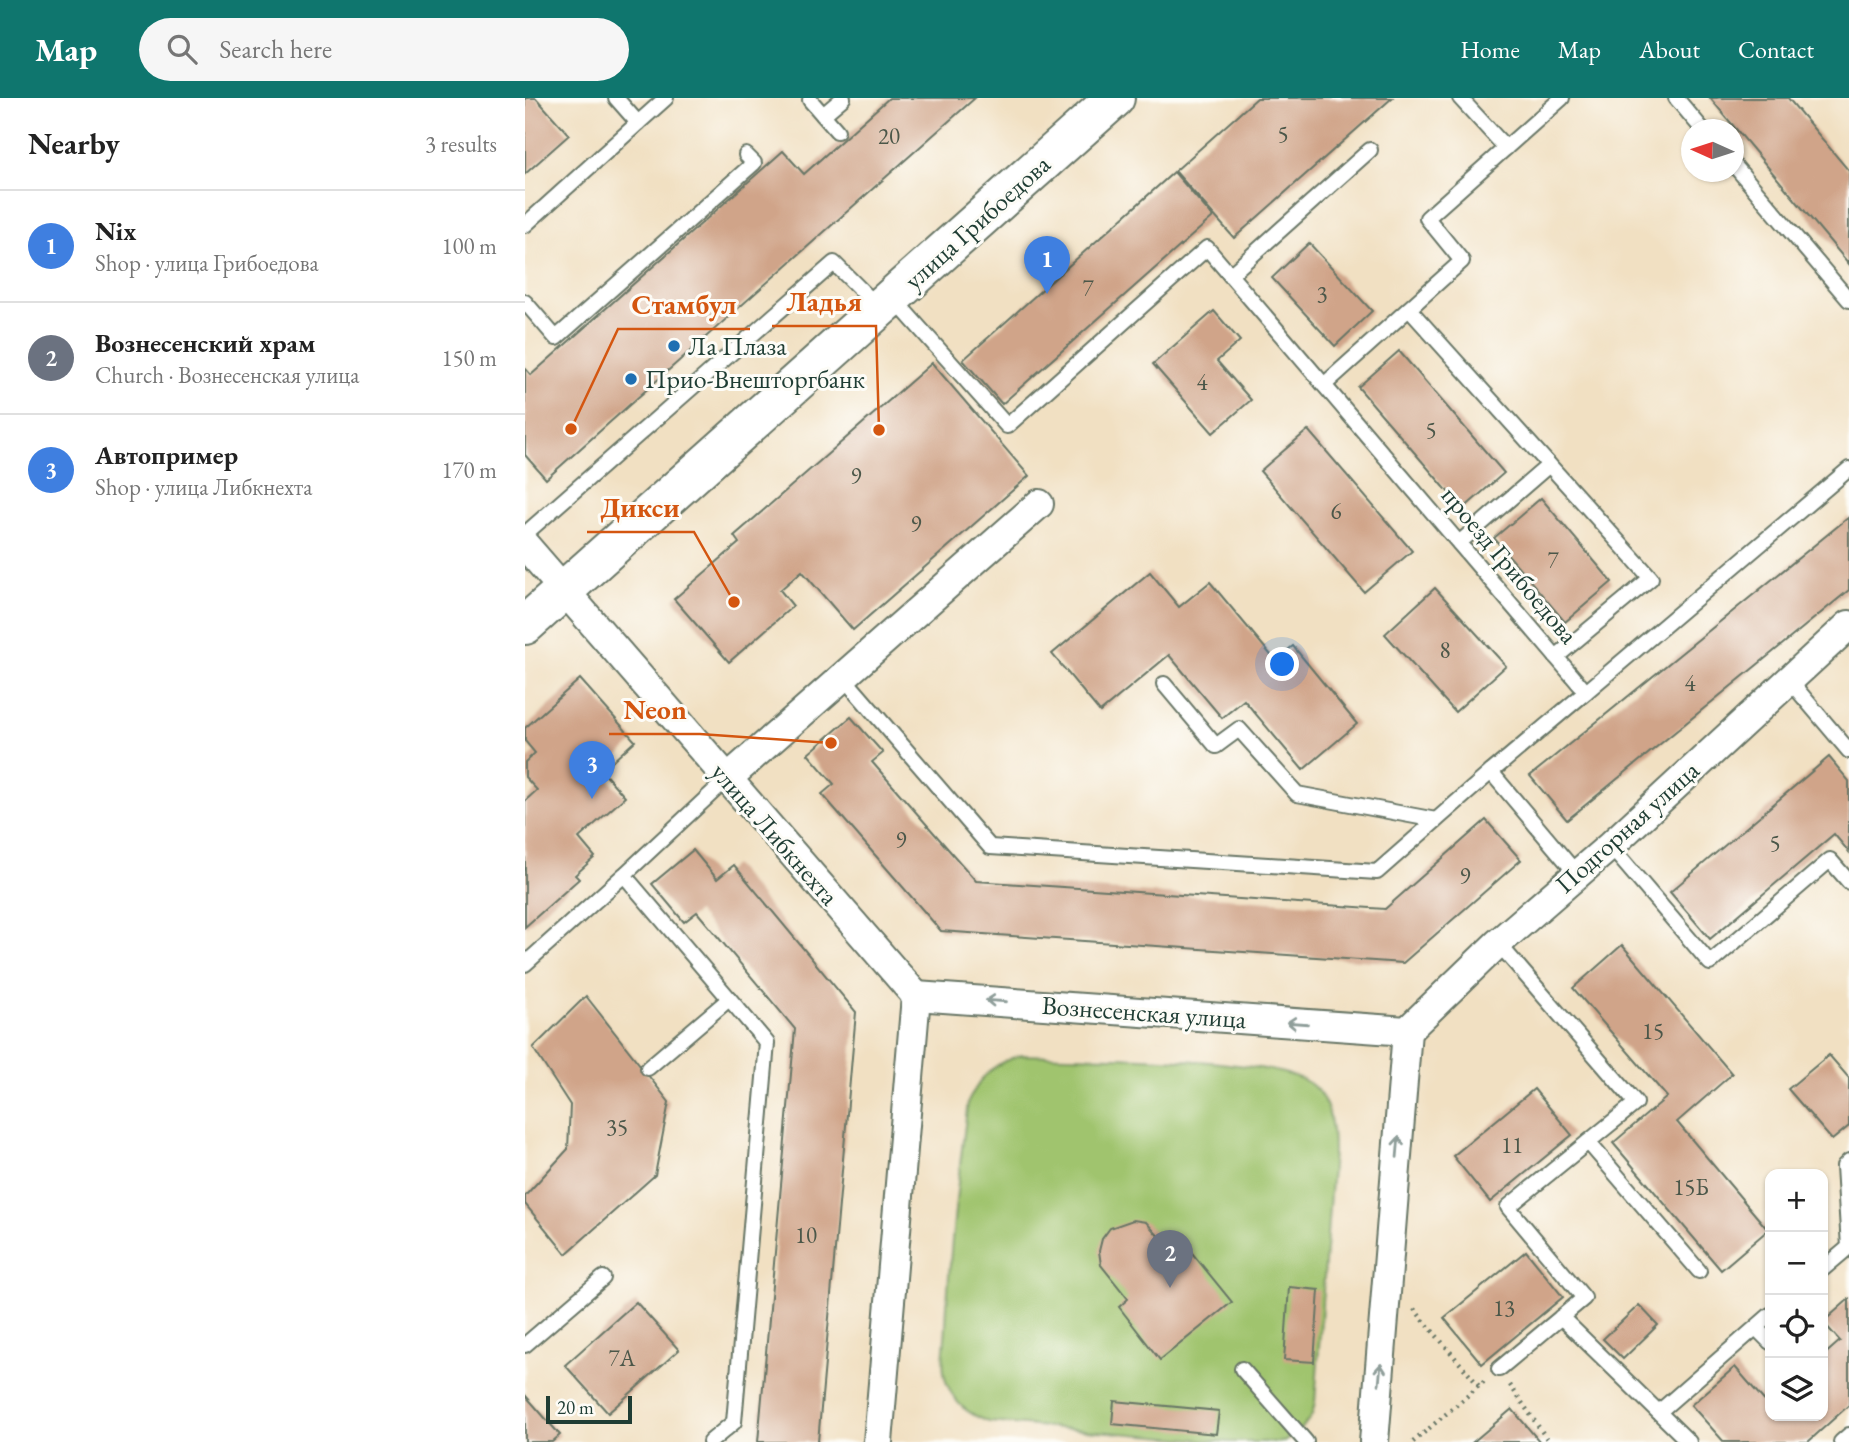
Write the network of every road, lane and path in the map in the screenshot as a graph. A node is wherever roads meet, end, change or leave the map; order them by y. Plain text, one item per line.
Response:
1 (616, 98) edge
2 (666, 98) edge
3 (842, 98) edge
4 (1115, 98) edge
5 (1460, 98) edge
6 (1562, 98) edge
7 (1676, 98) edge
8 (810, 100) dead end
9 (823, 115) junction
10 (1694, 119) edge
11 (638, 123) junction
12 (837, 131) dead end
13 (1506, 148) junction
14 (1370, 150) dead end
15 (746, 155) dead end
16 (1744, 177) edge
17 (526, 223) edge
18 (1230, 275) junction
19 (1849, 300) edge
20 (525, 302) edge
21 (887, 304) junction
22 (1409, 309) junction
23 (1324, 385) junction
24 (1549, 465) junction
25 (1849, 469) edge
26 (1039, 504) dead end
27 (525, 534) edge
28 (1459, 543) junction
29 (525, 545) edge
30 (565, 589) junction
31 (525, 625) edge
32 (1849, 625) edge
33 (1556, 657) junction
34 (843, 677) junction
35 (1789, 680) junction
36 (1164, 684) dead end
37 (1586, 692) junction
38 (1849, 751) edge
39 (1491, 772) junction
40 (727, 779) junction
41 (1436, 820) junction
42 (1610, 846) junction
43 (1576, 873) junction
44 (624, 875) junction
45 (1849, 882) edge
46 (1498, 943) junction
47 (525, 964) edge
48 (916, 996) junction
49 (729, 999) junction
50 (1407, 1031) junction
51 (648, 1068) dead end
52 (1588, 1142) junction
53 (1849, 1161) edge
54 (1849, 1247) edge
55 (1828, 1265) edge
56 (1699, 1271) dead end
57 (603, 1278) dead end
58 (1405, 1299) dead end
59 (1561, 1317) junction
60 (1765, 1320) edge
61 (1756, 1328) junction
62 (1765, 1337) edge
63 (525, 1345) edge
64 (1243, 1369) dead end
65 (1499, 1369) junction
66 (1479, 1386) junction
67 (1660, 1411) junction
68 (1849, 1435) edge
69 (710, 1442) edge
70 (878, 1442) edge
71 (1306, 1442) edge
72 (1374, 1442) edge
73 (1413, 1442) edge
74 (1549, 1442) edge
75 (1689, 1442) edge
76 (1841, 1442) edge

1 - 11 lane
2 - 11 lane
3 - 9 lane
4 - 21 main road, улица Грибоедова
5 - 13 lane
6 - 13 lane
7 - 10 lane
8 - 9 lane
9 - 12 lane
11 - 17 lane
13 - 22 lane
14 - 18 lane
15 - 20 lane
16 - 19 lane
18 - 21 lane, проезд Грибоедова
18 - 23 lane, проезд Грибоедова
21 - 27 lane
21 - 30 main road, улица Грибоедова
22 - 23 lane
22 - 24 lane
23 - 28 lane, проезд Грибоедова
24 - 28 lane
24 - 33 lane
25 - 37 lane
26 - 34 street
28 - 33 lane, проезд Грибоедова
29 - 30 street, улица Либкнехта
30 - 31 main road, улица Грибоедова
30 - 40 street, улица Либкнехта
32 - 35 street, Подгорная улица
33 - 37 lane, проезд Грибоедова
34 - 40 street
34 - 41 lane
35 - 38 lane
35 - 42 street, Подгорная улица
36 - 41 lane
37 - 39 lane
39 - 41 lane
39 - 43 lane
40 - 44 lane
40 - 48 street, улица Либкнехта
42 - 43 street, Подгорная улица
42 - 45 lane
43 - 46 street, Подгорная улица
44 - 47 lane
44 - 49 lane
46 - 50 street, Подгорная улица
46 - 52 lane
50 -> 48 street, Вознесенская улица
48 - 70 street
49 - 51 lane
49 - 69 lane
72 -> 50 street
52 - 56 lane
52 - 59 lane
53 - 54 lane
54 - 55 lane
57 - 63 lane
58 - 66 path
59 - 65 lane
59 - 67 lane
60 - 61 lane
61 - 62 lane
61 - 67 lane
64 - 71 lane
65 - 66 path
65 - 74 path
66 - 73 path
67 - 75 lane
68 - 76 lane

